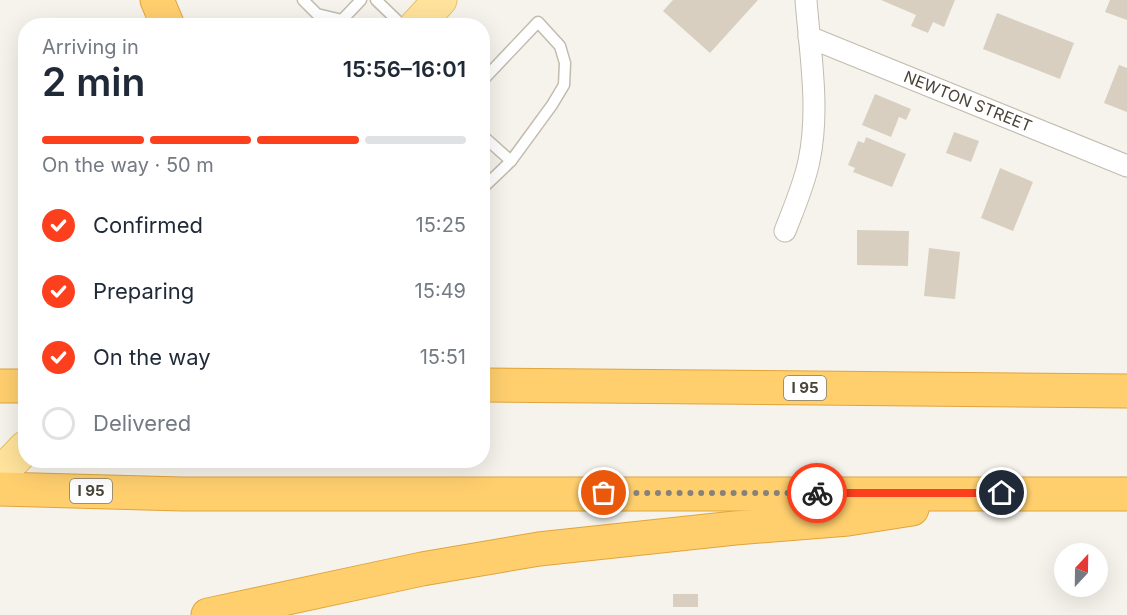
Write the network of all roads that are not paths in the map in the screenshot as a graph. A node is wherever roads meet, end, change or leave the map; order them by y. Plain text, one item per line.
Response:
1 (157, 0) edge
2 (303, 0) edge
3 (361, 0) edge
4 (376, 0) edge
5 (440, 0) edge
6 (806, 0) edge
7 (165, 18) edge
8 (334, 18) edge
9 (344, 18) edge
10 (395, 18) edge
11 (423, 18) edge
12 (808, 37) junction
13 (490, 72) edge
14 (490, 142) edge
15 (511, 161) junction
16 (1127, 166) edge
17 (490, 180) edge
18 (785, 231) dead end
19 (490, 385) edge
20 (0, 386) edge
21 (18, 386) edge
22 (1127, 391) edge
23 (18, 455) edge
24 (0, 474) edge
25 (0, 489) edge
26 (1002, 493) junction
27 (1127, 494) edge
28 (208, 615) edge

1 - 7 highway
2 - 8 lane
3 - 9 lane
4 - 10 lane
5 - 11 main road
6 - 12 street
12 - 16 street, NEWTON STREET
12 - 18 street
13 - 15 lane
14 - 15 lane
15 - 17 lane
19 - 22 highway, I 95
20 - 21 highway
23 - 24 main road
25 - 26 highway, I 95
26 - 27 highway, I 95
26 - 28 highway

